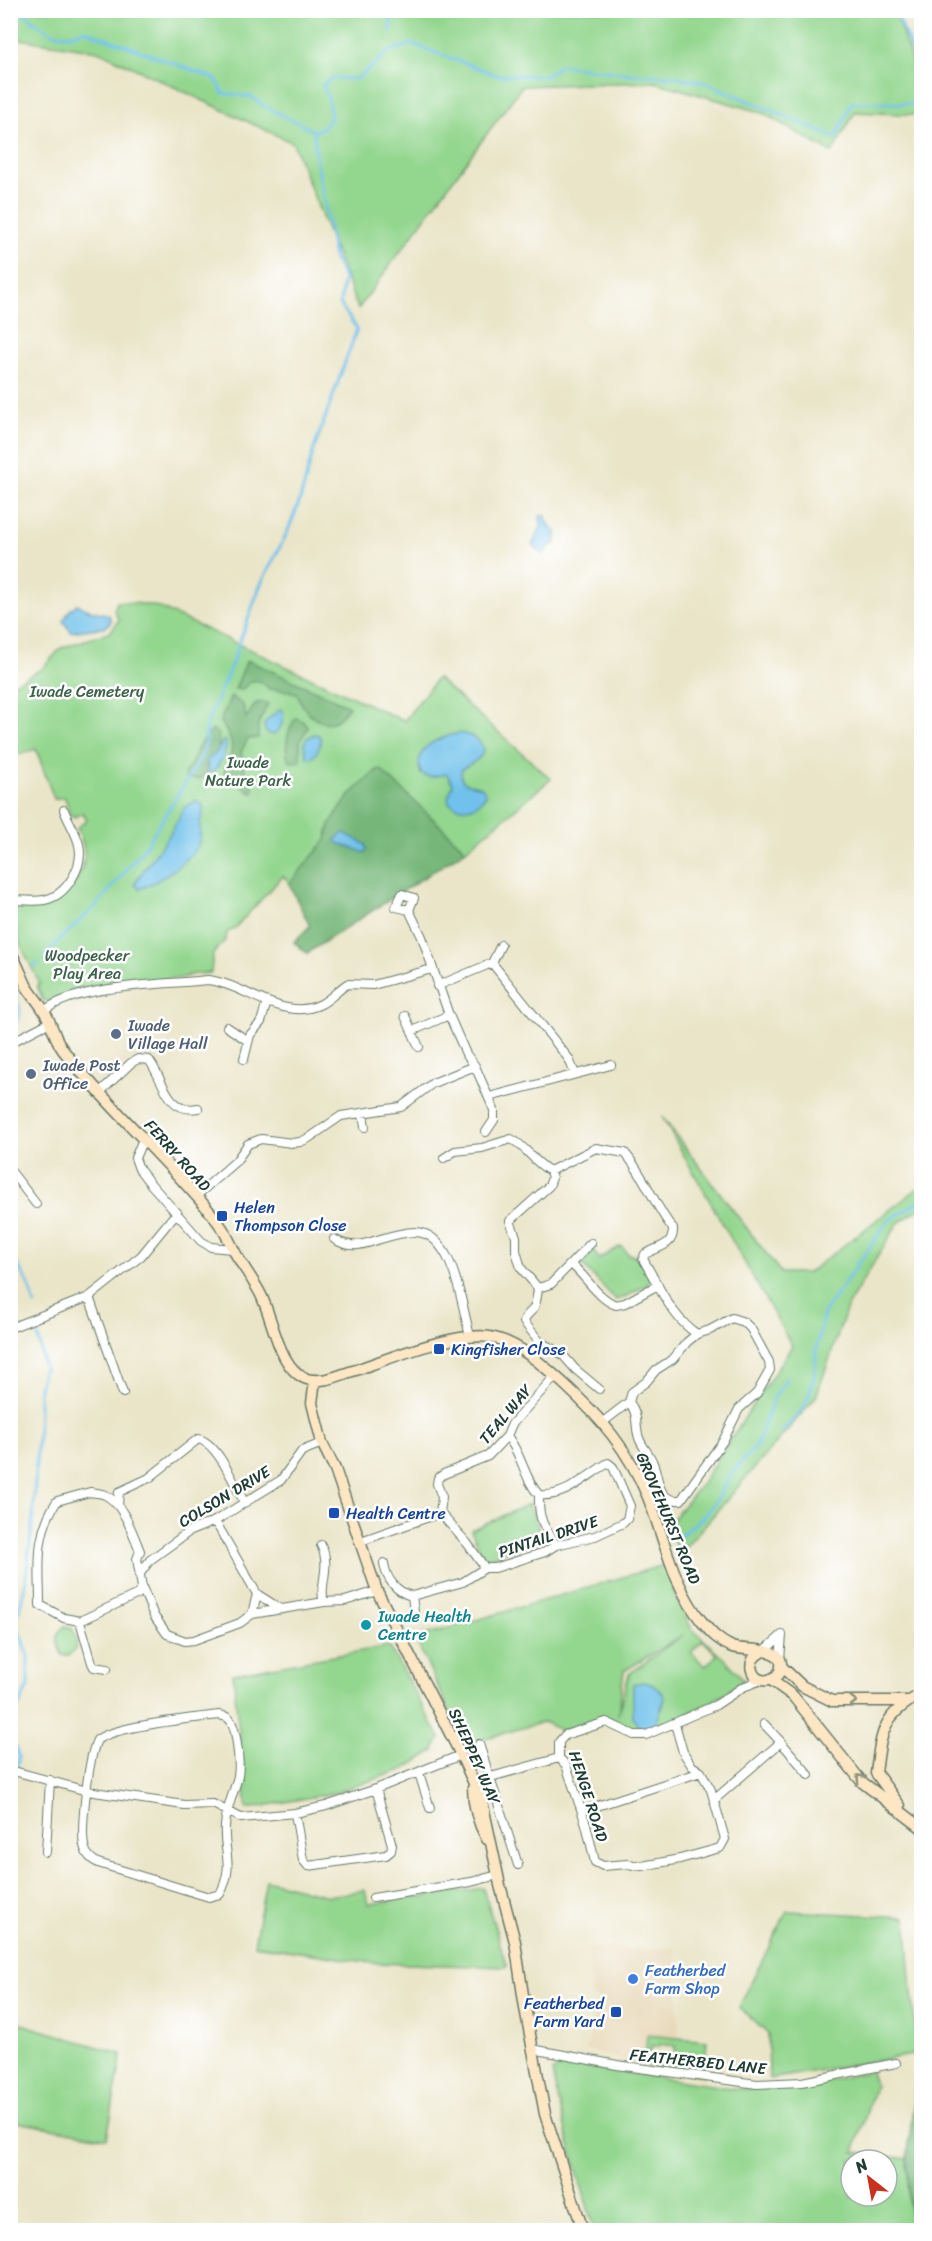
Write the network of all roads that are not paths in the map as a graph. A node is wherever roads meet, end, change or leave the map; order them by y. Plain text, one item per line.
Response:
1 (64, 810) dead end
2 (10, 901) edge
3 (409, 910) dead end
4 (501, 945) dead end
5 (10, 950) edge
6 (492, 963) junction
7 (432, 969) junction
8 (437, 986) junction
9 (267, 1002) junction
10 (44, 1011) junction
11 (449, 1015) junction
12 (405, 1017) dead end
13 (50, 1022) junction
14 (227, 1027) dead end
15 (412, 1031) junction
16 (248, 1041) junction
17 (10, 1043) edge
18 (419, 1047) dead end
19 (244, 1059) dead end
20 (611, 1065) dead end
21 (475, 1066) junction
22 (575, 1074) junction
23 (100, 1092) junction
24 (489, 1096) junction
25 (198, 1108) dead end
26 (363, 1114) junction
27 (365, 1127) dead end
28 (486, 1132) dead end
29 (143, 1139) junction
30 (444, 1158) dead end
31 (10, 1170) edge
32 (550, 1171) junction
33 (196, 1197) junction
34 (36, 1204) dead end
35 (177, 1212) junction
36 (334, 1239) dead end
37 (591, 1243) dead end
38 (233, 1249) junction
39 (572, 1263) junction
40 (658, 1285) junction
41 (538, 1288) junction
42 (89, 1298) junction
43 (10, 1328) edge
44 (697, 1334) junction
45 (470, 1336) junction
46 (555, 1376) junction
47 (315, 1380) junction
48 (599, 1389) dead end
49 (123, 1393) dead end
50 (629, 1402) junction
51 (603, 1422) junction
52 (507, 1436) junction
53 (322, 1443) junction
54 (539, 1496) junction
55 (244, 1502) junction
56 (118, 1506) junction
57 (440, 1513) junction
58 (215, 1521) junction
59 (361, 1541) junction
60 (321, 1545) dead end
61 (556, 1545) junction
62 (384, 1563) dead end
63 (485, 1568) junction
64 (139, 1575) junction
65 (142, 1587) junction
66 (376, 1591) junction
67 (257, 1594) junction
68 (412, 1596) junction
69 (324, 1602) junction
70 (279, 1608) junction
71 (414, 1612) dead end
72 (252, 1614) junction
73 (80, 1621) junction
74 (736, 1649) junction
75 (764, 1651) junction
76 (780, 1663) junction
77 (751, 1667) junction
78 (107, 1669) dead end
79 (766, 1680) junction
80 (738, 1690) junction
81 (921, 1694) edge
82 (907, 1701) junction
83 (675, 1724) junction
84 (764, 1724) dead end
85 (781, 1742) junction
86 (480, 1744) dead end
87 (461, 1755) junction
88 (559, 1758) junction
89 (10, 1770) edge
90 (700, 1772) junction
91 (419, 1773) junction
92 (809, 1775) dead end
93 (490, 1778) junction
94 (50, 1780) junction
95 (473, 1782) junction
96 (376, 1790) junction
97 (87, 1791) junction
98 (714, 1800) junction
99 (430, 1808) dead end
100 (227, 1810) junction
101 (582, 1811) junction
102 (295, 1813) junction
103 (921, 1828) edge
104 (46, 1852) dead end
105 (518, 1865) dead end
106 (498, 1875) junction
107 (373, 1898) dead end
108 (532, 2049) junction
109 (896, 2063) dead end
110 (583, 2230) edge

1 - 2 street
3 - 7 street
4 - 6 street
5 - 10 street, FERRY ROAD
6 - 8 street
6 - 22 street
7 - 8 street
7 - 9 street
8 - 11 street
9 - 10 street
9 - 16 street
10 - 13 street, FERRY ROAD
11 - 15 street
11 - 21 street
12 - 15 street
13 - 17 street
13 - 23 street, FERRY ROAD
14 - 16 street
15 - 18 street
16 - 19 street
20 - 22 street
21 - 24 street
21 - 26 street
22 - 24 street
23 - 25 street
23 - 29 street, FERRY ROAD
24 - 28 street
26 - 27 street
26 - 33 street
29 - 33 street, FERRY ROAD
29 - 35 street
30 - 32 street
31 - 34 street
32 - 40 street
32 - 41 street
33 - 38 street, FERRY ROAD
35 - 38 street
35 - 42 street
36 - 45 street
37 - 39 street
38 - 47 street, FERRY ROAD
39 - 40 street
39 - 41 street
40 - 44 street
41 - 48 street
42 - 43 street
42 - 49 street
44 - 50 street
44 - 50 street
45 - 46 street, GROVEHURST ROAD
45 - 47 street, GROVEHURST ROAD
46 - 51 street, GROVEHURST ROAD
46 - 52 street, TEAL WAY
47 - 53 street, SHEPPEY WAY
50 - 51 street
51 - 74 street, GROVEHURST ROAD
52 - 54 street
52 - 57 street, TEAL WAY
53 - 55 street, COLSON DRIVE
53 - 59 street, SHEPPEY WAY
54 - 61 street
54 - 61 street, PINTAIL DRIVE
55 - 56 street
55 - 58 street, COLSON DRIVE
56 - 64 street
56 - 73 street
57 - 59 street
57 - 63 street
58 - 64 street, COLSON DRIVE
58 - 67 street
59 - 66 street, SHEPPEY WAY
60 - 69 street
61 - 63 street, PINTAIL DRIVE
62 - 68 street
63 - 68 street, PINTAIL DRIVE
64 - 65 street
65 - 72 street
65 - 73 street
66 - 69 street
66 - 87 street, SHEPPEY WAY
67 - 70 street
67 - 72 street
68 - 71 street
69 - 70 street
70 - 72 street
73 - 78 street
74 - 75 street, GROVEHURST ROAD
74 - 77 street, GROVEHURST ROAD
75 - 76 street
75 - 76 street
75 - 77 street
76 - 79 street
76 -> 82 street
77 - 79 street
77 - 80 street
79 - 80 street, HENGE ROAD
103 -> 79 street
80 - 83 street, HENGE ROAD
81 - 82 street
82 - 103 street
83 - 88 street, HENGE ROAD
83 - 90 street, HENGE ROAD
84 - 85 street
85 - 92 street
85 - 98 street
86 - 93 street
87 - 91 street
87 - 95 street, SHEPPEY WAY
88 - 93 street
88 - 101 street, HENGE ROAD
89 - 94 street
90 - 98 street, HENGE ROAD
90 - 101 street
91 - 96 street
91 - 99 street
93 - 95 street
93 - 105 street
94 - 97 street
94 - 104 street
95 - 106 street, SHEPPEY WAY
96 - 102 street
96 - 102 street
97 - 100 street
97 - 100 street
97 - 100 street
98 - 101 street, HENGE ROAD
100 - 102 street
106 - 107 street
106 - 108 street
108 - 109 street, FEATHERBED LANE
108 - 110 street

